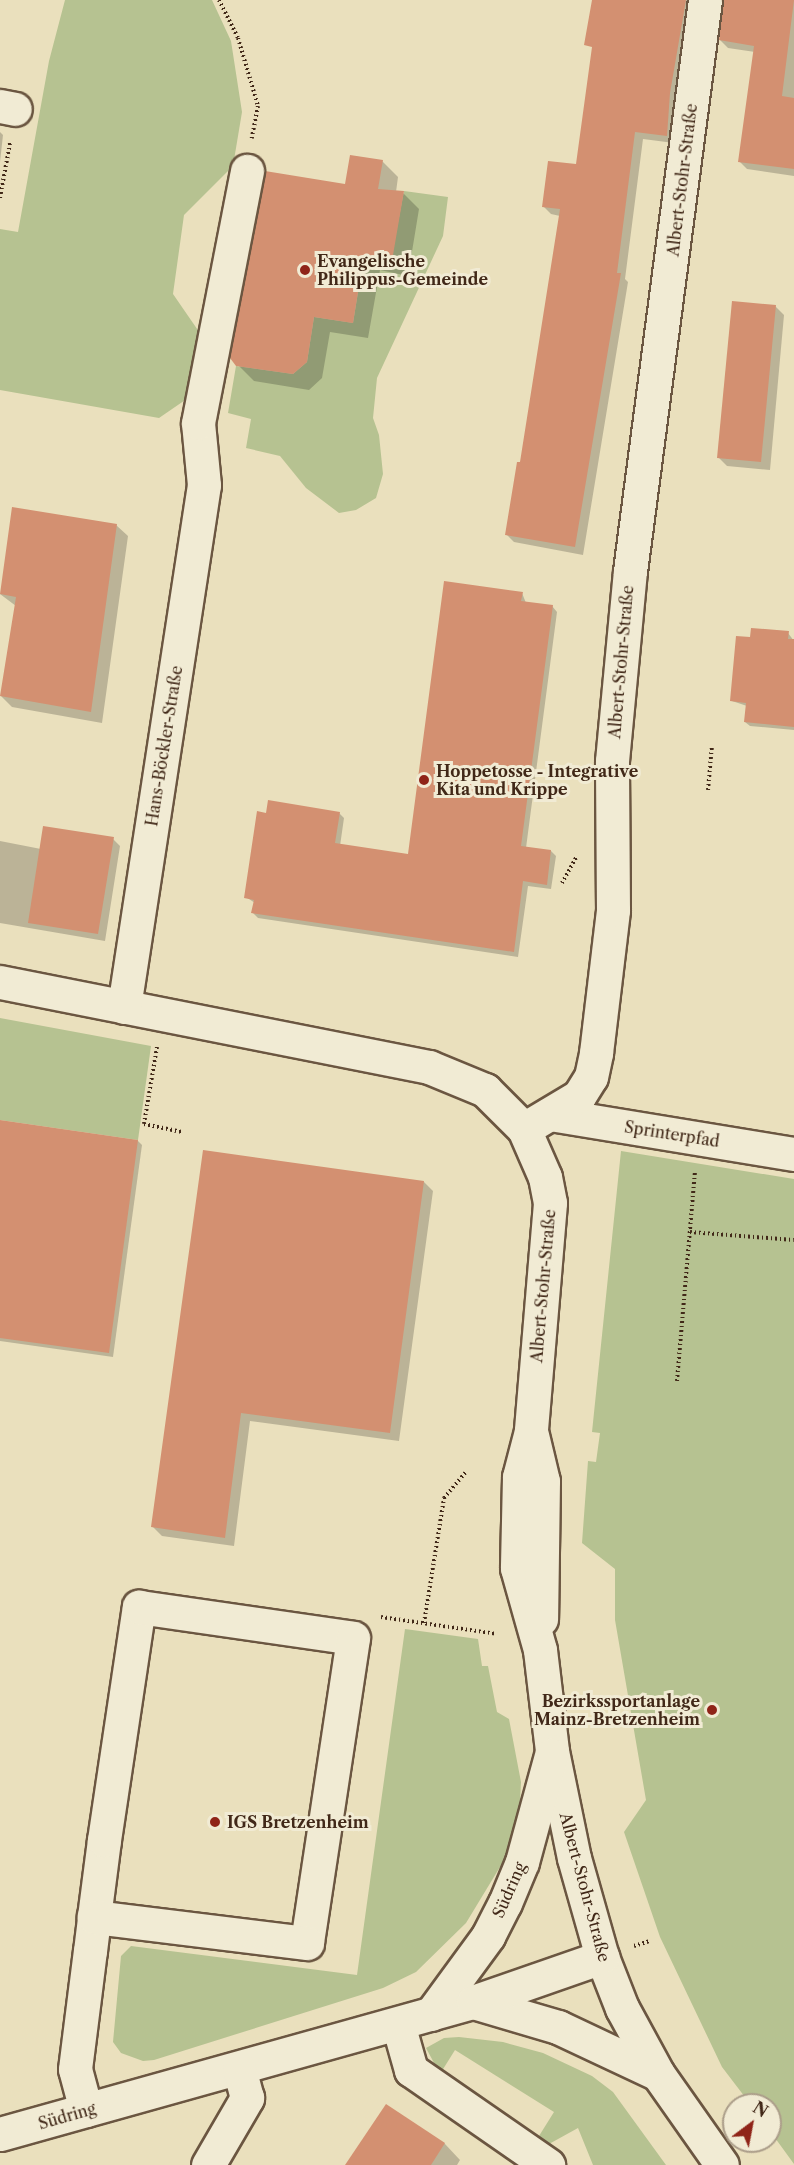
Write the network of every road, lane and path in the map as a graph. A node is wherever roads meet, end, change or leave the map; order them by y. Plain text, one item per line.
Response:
1 (219, 0) edge
2 (705, 0) edge
3 (8, 107) edge
4 (247, 171) joint
5 (0, 198) edge
6 (712, 745) dead end
7 (708, 790) dead end
8 (0, 982) edge
9 (124, 1007) junction
10 (159, 1040) dead end
11 (537, 1122) junction
12 (183, 1132) dead end
13 (698, 1138) junction
14 (794, 1154) edge
15 (690, 1232) junction
16 (794, 1240) edge
17 (677, 1381) dead end
18 (467, 1471) dead end
19 (424, 1623) dead end
20 (552, 1751) junction
21 (94, 1917) junction
22 (602, 1957) junction
23 (474, 2002) junction
24 (431, 2014) junction
25 (398, 2024) junction
26 (239, 2069) junction
27 (658, 2074) junction
28 (86, 2110) junction
29 (0, 2134) edge
30 (208, 2165) edge
31 (549, 2165) edge
32 (722, 2165) edge

1 - 4 path
2 - 11 street, Albert-Stohr-Straße
3 - 5 path
4 - 9 street, Hans-Böckler-Straße
6 - 7 path
8 - 9 street
9 - 11 street
10 - 12 path
11 - 13 street, Sprinterpfad
11 - 20 street, Albert-Stohr-Straße
13 - 14 street, Sprinterpfad
13 - 15 path
15 - 16 path
15 - 17 path
18 - 19 path
20 - 22 street, Albert-Stohr-Straße
20 - 24 street, Südring
21 - 21 street
21 - 28 street
22 - 23 street, Südring
22 - 27 street, Albert-Stohr-Straße
23 - 24 street, Südring
23 - 27 street
24 - 25 street, Südring
25 - 26 street, Südring
25 - 31 street
26 - 28 street, Südring
26 - 30 street
27 - 32 street, Albert-Stohr-Straße
28 - 29 street, Südring

